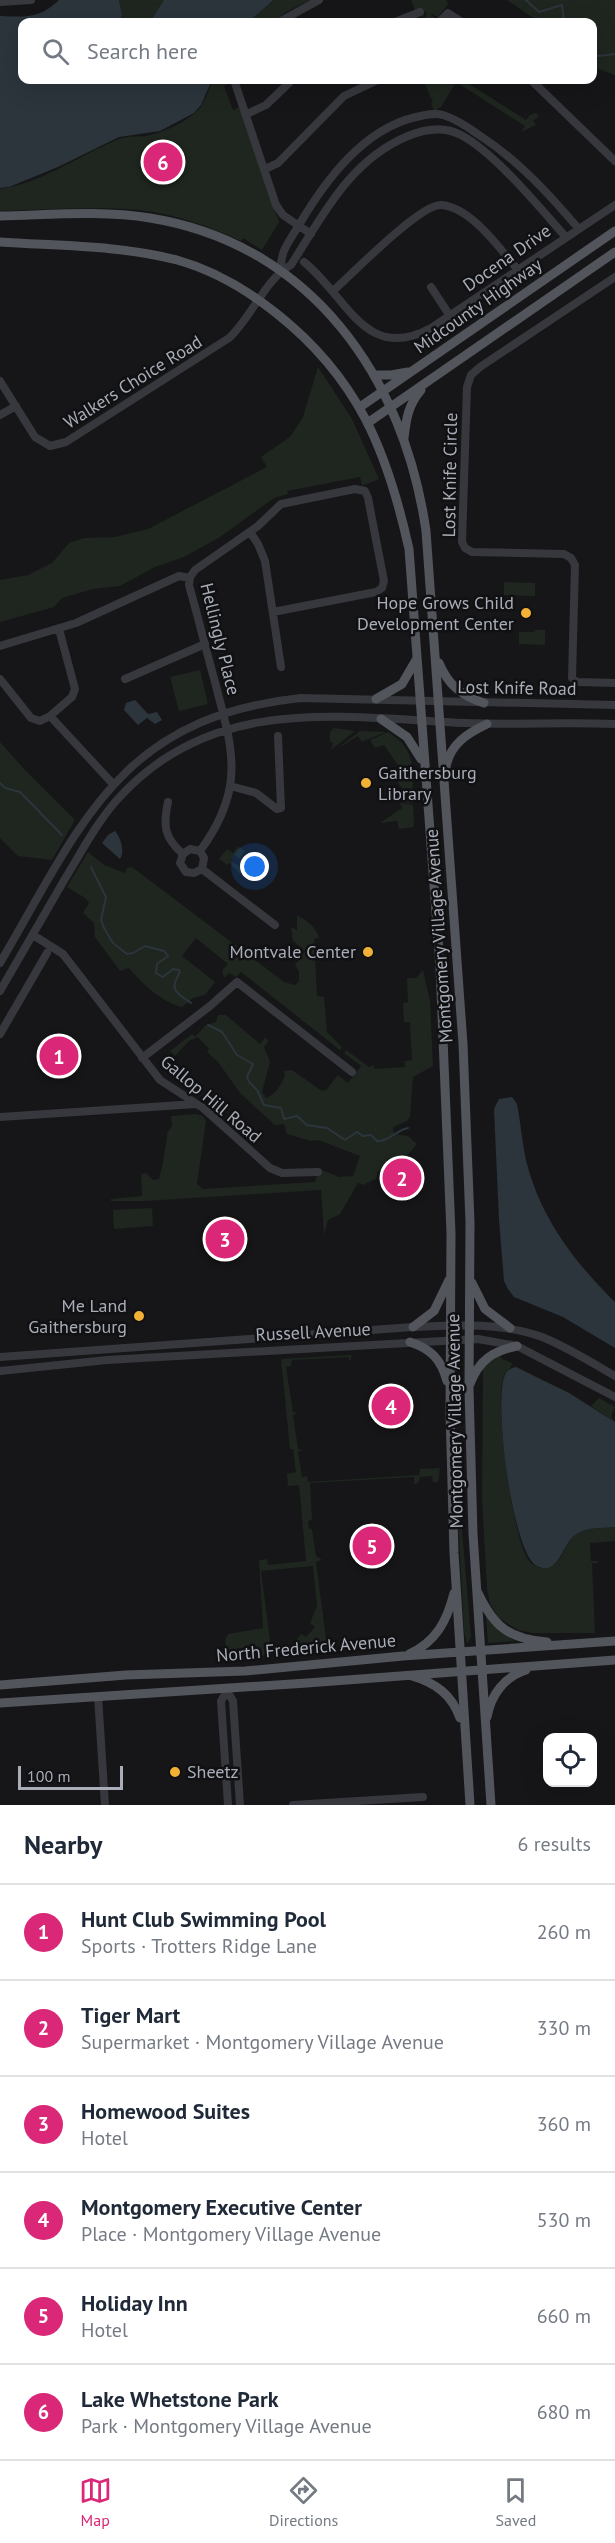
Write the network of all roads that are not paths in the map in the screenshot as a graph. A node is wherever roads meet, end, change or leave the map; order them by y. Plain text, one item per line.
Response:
1 (31, 0) edge
2 (319, 0) edge
3 (0, 2) edge
4 (420, 12) dead end
5 (286, 18) edge
6 (405, 18) edge
7 (443, 18) edge
8 (456, 18) edge
9 (236, 84) edge
10 (288, 84) edge
11 (370, 84) edge
12 (535, 84) edge
13 (247, 114) junction
14 (615, 161) edge
15 (265, 170) junction
16 (615, 205) edge
17 (0, 216) edge
18 (298, 226) junction
19 (578, 228) junction
20 (615, 231) edge
21 (311, 234) junction
22 (565, 236) junction
23 (0, 242) edge
24 (615, 252) edge
25 (304, 262) dead end
26 (281, 270) junction
27 (518, 270) junction
28 (615, 277) edge
29 (431, 287) dead end
30 (333, 291) junction
31 (259, 300) junction
32 (450, 315) junction
33 (414, 371) junction
34 (375, 375) junction
35 (0, 381) edge
36 (428, 381) junction
37 (383, 392) junction
38 (16, 406) junction
39 (360, 407) junction
40 (390, 407) junction
41 (0, 415) edge
42 (369, 422) junction
43 (404, 444) junction
44 (250, 532) junction
45 (189, 578) junction
46 (273, 612) junction
47 (59, 629) junction
48 (205, 644) junction
49 (0, 646) edge
50 (436, 655) junction
51 (416, 657) junction
52 (281, 668) dead end
53 (0, 679) edge
54 (125, 679) dead end
55 (615, 683) edge
56 (376, 699) junction
57 (419, 701) junction
58 (439, 702) junction
59 (484, 703) junction
60 (615, 705) edge
61 (223, 713) junction
62 (50, 716) junction
63 (381, 719) junction
64 (420, 720) junction
65 (440, 722) junction
66 (615, 723) edge
67 (487, 724) junction
68 (227, 729) junction
69 (278, 736) dead end
70 (425, 766) junction
71 (444, 778) junction
72 (113, 784) junction
73 (230, 786) junction
74 (168, 802) dead end
75 (200, 852) junction
76 (183, 854) junction
77 (202, 868) junction
78 (275, 925) dead end
79 (33, 934) junction
80 (47, 953) dead end
81 (0, 963) edge
82 (0, 991) edge
83 (0, 1034) edge
84 (142, 1058) junction
85 (352, 1072) dead end
86 (197, 1103) junction
87 (0, 1117) edge
88 (318, 1172) dead end
89 (452, 1272) junction
90 (471, 1276) junction
91 (450, 1325) junction
92 (469, 1325) junction
93 (413, 1327) junction
94 (510, 1328) junction
95 (468, 1339) junction
96 (450, 1340) junction
97 (410, 1342) junction
98 (517, 1346) junction
99 (0, 1357) edge
100 (0, 1371) edge
101 (615, 1376) edge
102 (468, 1389) junction
103 (450, 1396) junction
104 (615, 1397) edge
105 (472, 1484) junction
106 (452, 1485) junction
107 (456, 1585) junction
108 (476, 1590) junction
109 (615, 1641) edge
110 (586, 1643) junction
111 (479, 1651) junction
112 (460, 1653) junction
113 (403, 1656) junction
114 (615, 1659) edge
115 (533, 1667) junction
116 (480, 1670) junction
117 (461, 1671) junction
118 (407, 1675) junction
119 (3, 1684) edge
120 (98, 1696) junction
121 (0, 1703) edge
122 (484, 1728) junction
123 (464, 1729) junction
124 (423, 1797) dead end
125 (105, 1805) edge
126 (228, 1805) edge
127 (240, 1805) edge
128 (293, 1805) edge
129 (470, 1805) edge
130 (491, 1805) edge

1 - 3 street
2 - 5 street
4 - 6 street
7 - 8 street
9 - 13 street
10 - 13 street
11 - 15 street
12 - 14 street
13 - 15 street
15 - 18 street
16 - 19 street, Docena Drive
17 - 26 main road, Montgomery Village Avenue
18 - 19 street
18 - 21 street
18 - 26 street
19 - 22 street, Docena Drive
20 - 33 main road, Midcounty Highway
21 - 22 street
21 - 26 street
22 - 27 street, Docena Drive
23 - 31 main road, Montgomery Village Avenue
24 - 36 main road, Midcounty Highway
25 - 30 street, Docena Drive
26 - 31 street, Walkers Choice Road
26 - 34 main road, Montgomery Village Avenue
27 - 30 street
27 - 32 street, Docena Drive
28 - 55 street, Lost Knife Circle
29 - 32 street
30 - 32 street, Docena Drive
31 - 38 street, Walkers Choice Road
31 - 39 main road, Montgomery Village Avenue
33 - 34 main road
33 - 37 main road, Midcounty Highway
34 - 37 main road, Montgomery Village Avenue
35 - 38 street, Walkers Choice Road
36 - 40 main road, Midcounty Highway
36 - 43 main road
37 - 39 main road, Midcounty Highway
37 - 40 main road, Montgomery Village Avenue
38 - 41 street
39 - 42 main road, Montgomery Village Avenue
40 - 42 main road, Midcounty Highway
40 - 43 main road, Montgomery Village Avenue
42 - 51 main road, Montgomery Village Avenue
43 - 50 main road, Montgomery Village Avenue
44 - 45 street, Hellingly Place
44 - 46 street
44 - 46 street, Hellingly Place
45 - 47 street
45 - 48 street, Hellingly Place
46 - 52 street
47 - 49 street
47 - 62 street
48 - 54 street
48 - 61 street, Hellingly Place
50 - 58 main road, Montgomery Village Avenue
50 - 59 main road
51 - 56 main road
51 - 57 main road, Montgomery Village Avenue
53 - 62 street
56 - 57 street, Lost Knife Road
56 - 61 street, Lost Knife Road
57 - 58 street, Lost Knife Road
57 - 64 main road, Montgomery Village Avenue
58 - 59 street, Lost Knife Road
58 - 65 main road, Montgomery Village Avenue
59 - 60 street, Lost Knife Road
61 - 68 street, Hellingly Place
61 - 72 street, Lost Knife Road
62 - 72 street
63 - 64 street, Lost Knife Road
63 - 68 street, Lost Knife Road
63 - 70 main road
64 - 65 street, Lost Knife Road
64 - 70 main road, Montgomery Village Avenue
65 - 67 street, Lost Knife Road
65 - 71 main road, Montgomery Village Avenue
66 - 67 street, Lost Knife Road
67 - 71 main road
68 - 73 street, Hellingly Place
68 - 79 street, Lost Knife Road
69 - 73 street
70 - 89 main road, Montgomery Village Avenue
71 - 90 main road, Montgomery Village Avenue
72 - 81 street, Lost Knife Road
73 - 75 street, Hellingly Place
74 - 76 street
75 - 76 street
75 - 77 street
76 - 77 street
77 - 78 street
79 - 82 street, Lost Knife Road
79 - 84 street, Gallop Hill Road
80 - 83 street
84 - 85 street
84 - 86 street, Gallop Hill Road
86 - 87 street
86 - 88 street, Gallop Hill Road
89 - 91 main road, Montgomery Village Avenue
89 - 93 main road
90 - 92 main road, Montgomery Village Avenue
90 - 94 main road
91 - 92 street, Russell Avenue
91 - 93 street, Russell Avenue
91 - 96 main road, Montgomery Village Avenue
92 - 94 street, Russell Avenue
92 - 95 main road, Montgomery Village Avenue
93 - 99 street, Russell Avenue
94 - 101 street, Russell Avenue
95 - 96 street, Russell Avenue
95 - 98 street, Russell Avenue
95 - 102 main road, Montgomery Village Avenue
96 - 97 street, Russell Avenue
96 - 103 main road, Montgomery Village Avenue
97 - 100 street, Russell Avenue
97 - 103 main road
98 - 102 main road
98 - 104 street, Russell Avenue
102 - 105 main road, Montgomery Village Avenue
103 - 106 main road, Montgomery Village Avenue
105 - 106 main road
105 - 108 main road, Montgomery Village Avenue
106 - 107 main road, Montgomery Village Avenue
107 - 112 main road, Montgomery Village Avenue
107 - 113 main road
108 - 110 main road
108 - 111 main road, Montgomery Village Avenue
109 - 110 main road, North Frederick Avenue
110 - 111 main road, North Frederick Avenue
111 - 112 main road, North Frederick Avenue
111 - 116 main road, Montgomery Village Avenue
112 - 113 main road, North Frederick Avenue
112 - 117 main road, Montgomery Village Avenue
113 - 119 main road, North Frederick Avenue
114 - 115 main road, North Frederick Avenue
115 - 116 main road, North Frederick Avenue
115 - 122 main road
116 - 117 main road, North Frederick Avenue
116 - 122 main road, Montgomery Village Avenue
117 - 118 main road, North Frederick Avenue
117 - 123 main road, Montgomery Village Avenue
118 - 120 main road, North Frederick Avenue
118 - 123 main road
120 - 121 main road, North Frederick Avenue
120 - 125 street
122 - 130 main road, Montgomery Village Avenue
123 - 129 main road, Montgomery Village Avenue
124 - 128 street
126 - 127 street

